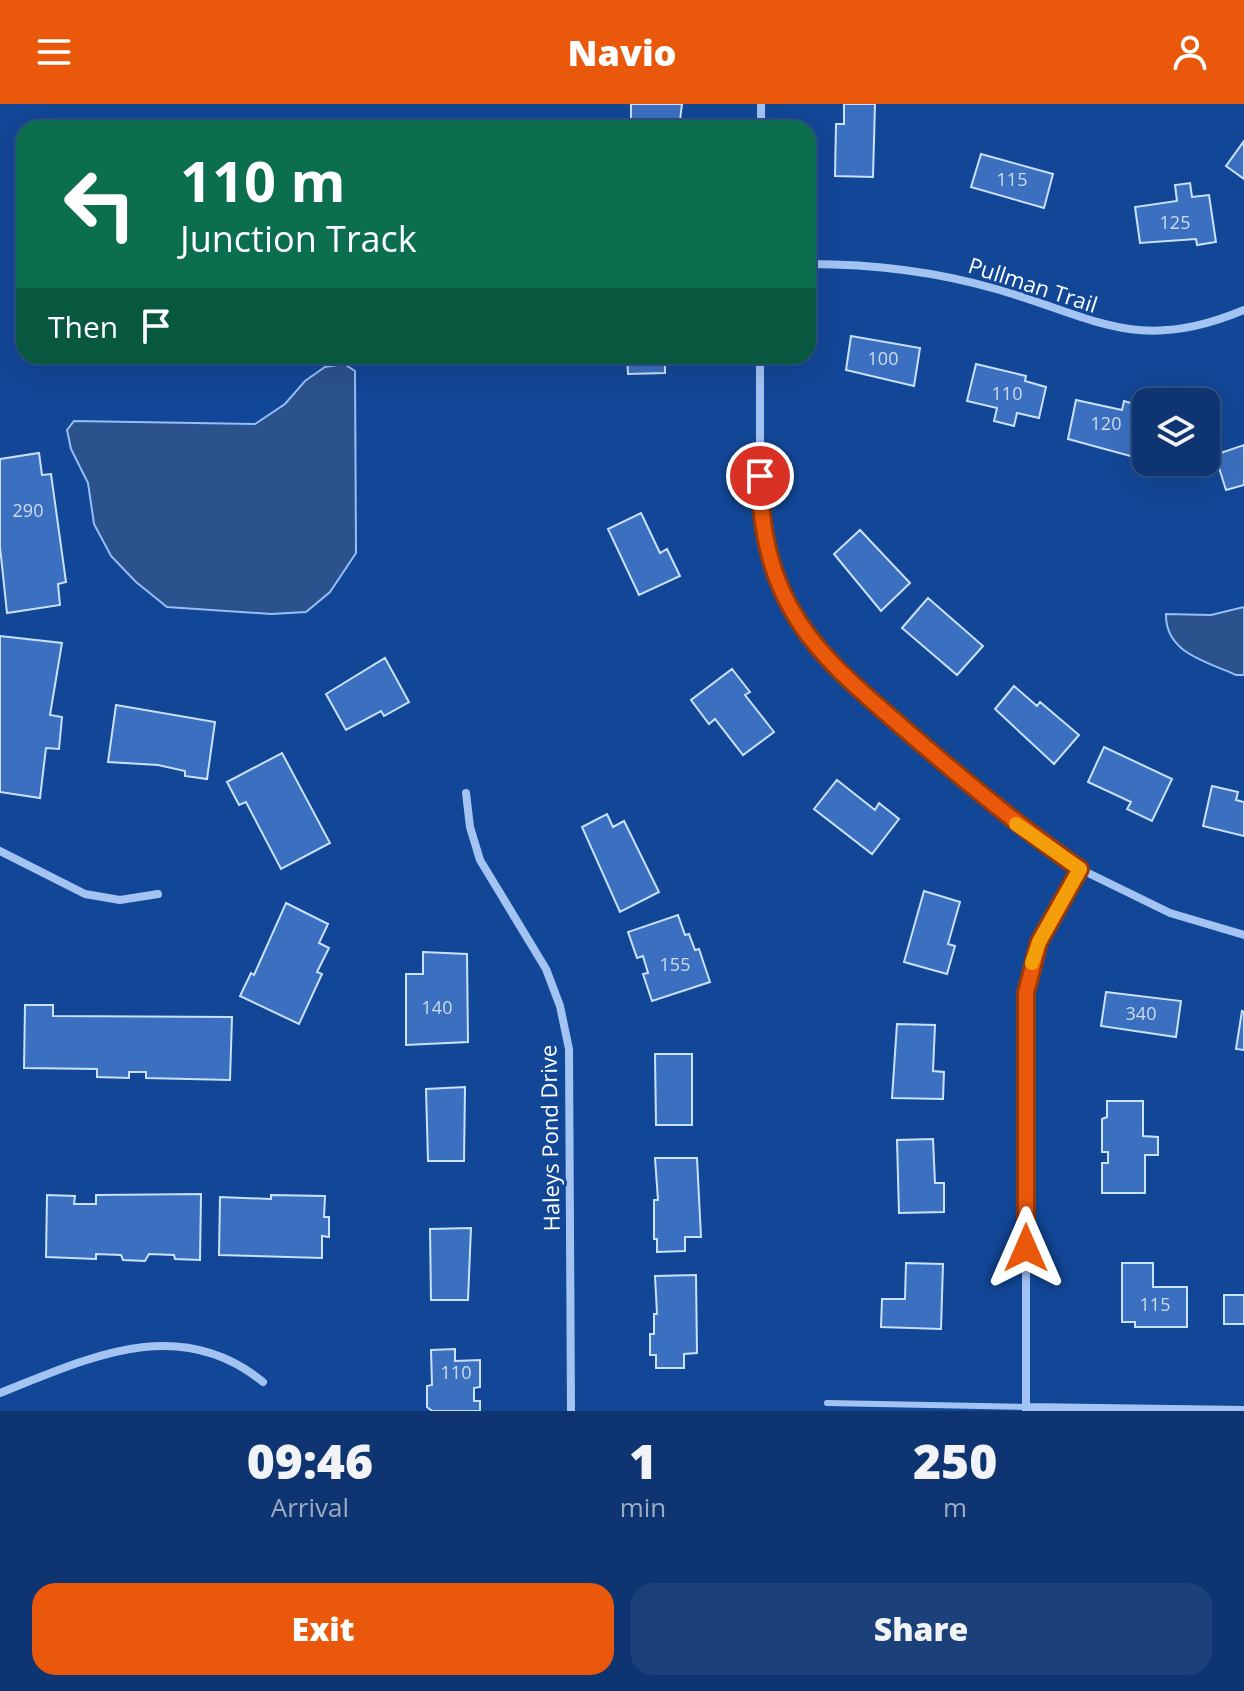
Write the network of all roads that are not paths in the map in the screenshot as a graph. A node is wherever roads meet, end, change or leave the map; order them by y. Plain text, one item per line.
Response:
1 (816, 264) edge
2 (1244, 310) edge
3 (760, 364) edge
4 (466, 793) dead end
5 (0, 851) edge
6 (1080, 869) junction
7 (158, 894) dead end
8 (1244, 935) edge
9 (263, 1382) dead end
10 (0, 1393) edge
11 (827, 1403) dead end
12 (1026, 1409) edge
13 (1244, 1410) edge
14 (571, 1411) edge

1 - 2 street, Pullman Trail
3 - 6 street
4 - 14 street, Haleys Pond Drive
5 - 7 street
6 - 8 street
6 - 12 street
9 - 10 street
11 - 12 lane
12 - 13 street

